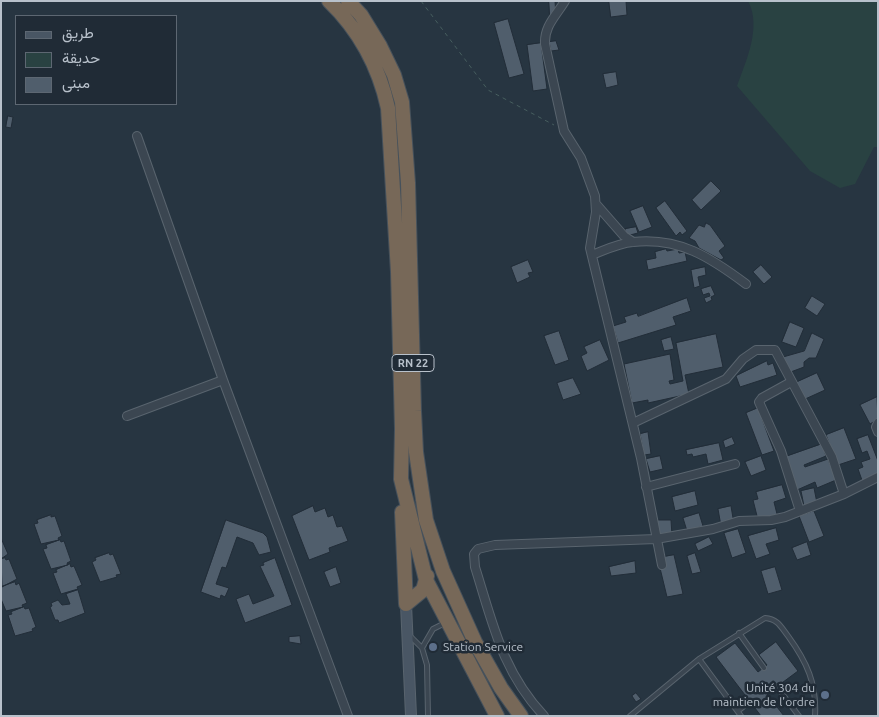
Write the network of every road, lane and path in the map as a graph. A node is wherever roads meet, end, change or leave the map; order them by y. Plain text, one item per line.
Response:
1 (329, 1) edge
2 (348, 1) edge
3 (421, 1) edge
4 (565, 1) edge
5 (564, 130) junction
6 (137, 136) dead end
7 (596, 204) junction
8 (633, 242) junction
9 (592, 255) junction
10 (746, 284) dead end
11 (223, 380) junction
12 (791, 382) junction
13 (127, 416) dead end
14 (632, 422) junction
15 (878, 423) edge
16 (878, 432) edge
17 (735, 464) dead end
18 (878, 477) edge
19 (401, 479) junction
20 (646, 488) junction
21 (844, 494) junction
22 (800, 511) junction
23 (432, 537) junction
24 (656, 539) junction
25 (662, 565) dead end
26 (426, 580) junction
27 (406, 604) junction
28 (447, 622) junction
29 (407, 633) junction
30 (739, 633) junction
31 (422, 648) junction
32 (698, 659) junction
33 (764, 668) dead end
34 (777, 687) dead end
35 (747, 704) dead end
36 (738, 711) junction
37 (348, 716) edge
38 (411, 716) edge
39 (428, 716) edge
40 (497, 716) edge
41 (521, 716) edge
42 (544, 716) edge
43 (630, 716) edge
44 (741, 716) edge
45 (798, 716) edge
46 (815, 716) edge

1 - 19 highway, RN 22
2 - 23 highway, RN 22
3 - 5 path
4 - 5 street
5 - 7 street
6 - 11 street
7 - 8 street
7 - 9 street
8 - 9 street
8 - 10 street
9 - 14 street
11 - 13 street
11 - 37 street
12 - 14 street
12 - 21 street
12 - 22 street
14 - 20 street
15 - 16 street
17 - 20 street
18 - 21 street
19 - 26 highway, RN 22
19 - 27 highway
20 - 24 street
21 - 22 street
22 - 24 street
23 - 26 highway
23 - 41 highway, RN 22
24 - 25 street
24 - 42 street
26 - 27 highway
26 - 28 highway, RN 22
27 - 29 main road
28 - 31 lane
28 - 40 highway, RN 22
29 - 31 lane
29 - 38 main road
30 - 32 lane
30 - 33 lane
30 - 46 lane
31 - 39 lane
32 - 36 lane
32 - 43 lane
34 - 45 lane
35 - 36 lane
36 - 44 lane

